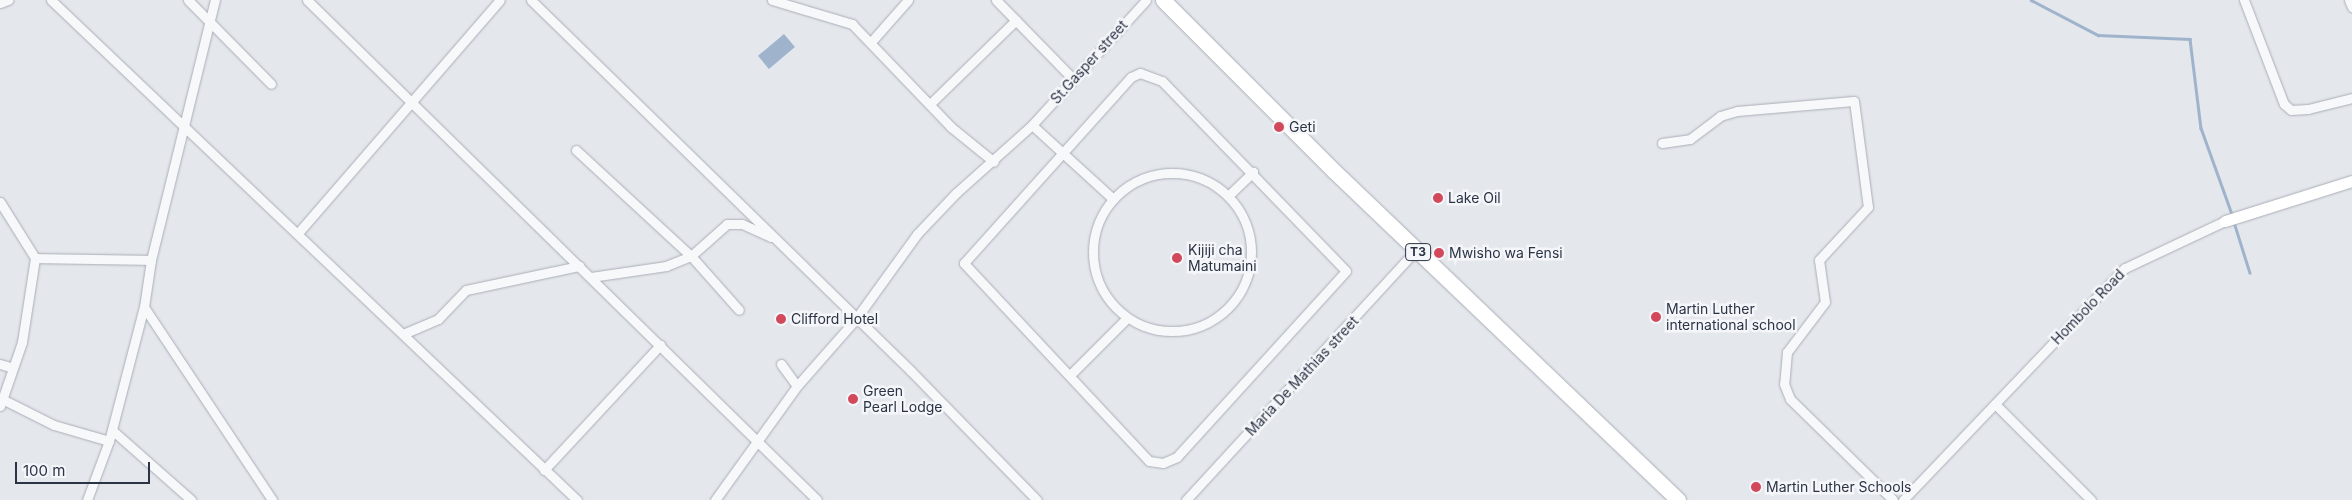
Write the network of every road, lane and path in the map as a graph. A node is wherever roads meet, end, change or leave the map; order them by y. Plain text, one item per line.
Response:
1 (8, 0) edge
2 (52, 0) edge
3 (188, 0) edge
4 (215, 0) edge
5 (307, 0) edge
6 (500, 0) edge
7 (531, 0) edge
8 (772, 0) edge
9 (908, 0) edge
10 (996, 0) edge
11 (1146, 0) edge
12 (1162, 0) edge
13 (2244, 0) edge
14 (2349, 0) edge
15 (0, 3) edge
16 (2352, 7) edge
17 (210, 20) junction
18 (1016, 20) junction
19 (871, 42) junction
20 (1072, 78) junction
21 (271, 84) dead end
22 (2352, 98) edge
23 (410, 100) junction
24 (930, 104) junction
25 (186, 125) junction
26 (1032, 125) junction
27 (1662, 143) dead end
28 (576, 150) dead end
29 (1063, 155) junction
30 (994, 162) junction
31 (1253, 172) junction
32 (2352, 182) edge
33 (1228, 196) junction
34 (1113, 199) junction
35 (0, 202) edge
36 (2225, 221) joint
37 (298, 232) junction
38 (775, 238) junction
39 (1416, 250) junction
40 (691, 256) junction
41 (35, 258) junction
42 (151, 260) junction
43 (580, 266) junction
44 (591, 277) junction
45 (144, 307) junction
46 (739, 310) dead end
47 (1127, 318) junction
48 (855, 320) junction
49 (404, 334) junction
50 (660, 344) junction
51 (0, 364) edge
52 (781, 364) dead end
53 (10, 368) junction
54 (1070, 375) junction
55 (796, 386) junction
56 (1, 402) edge
57 (1995, 404) junction
58 (112, 430) junction
59 (109, 441) junction
60 (758, 443) junction
61 (544, 470) junction
62 (1190, 499) edge
63 (87, 500) edge
64 (191, 500) edge
65 (272, 500) edge
66 (577, 500) edge
67 (715, 500) edge
68 (817, 500) edge
69 (1037, 500) edge
70 (1678, 500) edge
71 (1893, 500) edge
72 (1903, 500) edge
73 (2091, 500) edge

1 - 15 street
2 - 25 street
3 - 17 street
4 - 17 street
5 - 23 street
6 - 23 street
7 - 38 street
8 - 19 street
9 - 19 street
10 - 18 street
11 - 20 street, St.Gasper street
12 - 39 highway, T3
13 - 22 street
14 - 16 street
17 - 21 street
17 - 25 street
18 - 20 street
18 - 24 street
19 - 24 street
20 - 26 street, St.Gasper street
23 - 37 street
23 - 43 street
24 - 30 street
25 - 37 street
25 - 42 street
26 - 29 street
26 - 30 street, St.Gasper street
27 - 71 street
28 - 40 street
29 - 31 street
29 - 34 street
29 - 54 street
30 - 48 street, St.Gasper street
31 - 33 street
31 - 54 street
32 - 36 street, Hombolo Road
33 - 34 street
33 - 47 street
34 - 47 street
35 - 41 street
36 - 57 street, Hombolo Road
37 - 49 street
38 - 40 street
38 - 48 street
39 - 62 street, Maria De Mathias street
39 - 70 highway, T3
40 - 44 street
40 - 46 street
41 - 42 street
41 - 53 street
42 - 45 street
43 - 44 street
43 - 49 street
44 - 50 street
45 - 58 street
45 - 65 street
47 - 54 street
48 - 55 street, St.Gasper street
48 - 69 street
49 - 61 street
50 - 60 street
50 - 61 street
51 - 53 street
52 - 55 street
53 - 56 street
55 - 60 street, St.Gasper street
56 - 59 street
57 - 72 street, Hombolo Road
57 - 73 street
58 - 59 street
58 - 64 street
59 - 63 street
60 - 67 street, St.Gasper street
60 - 68 street
61 - 66 street

